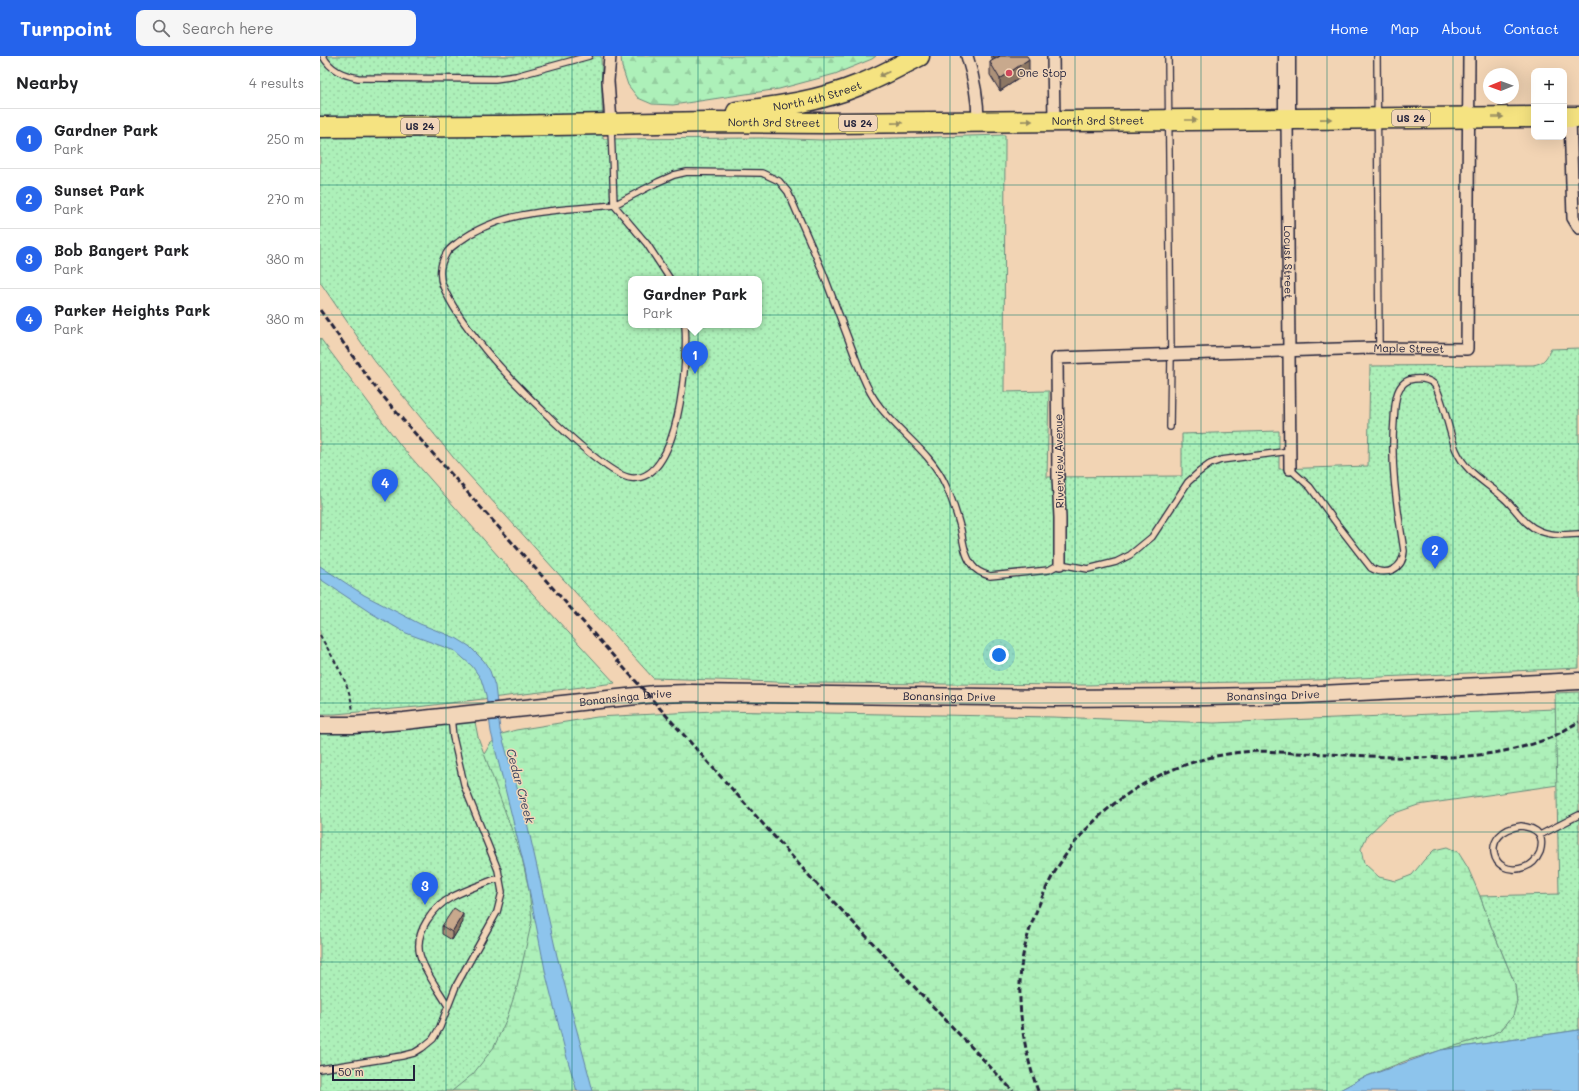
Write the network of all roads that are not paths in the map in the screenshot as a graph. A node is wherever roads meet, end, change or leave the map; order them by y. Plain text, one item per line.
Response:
1 (323, 56) edge
2 (589, 56) edge
3 (610, 56) edge
4 (919, 56) edge
5 (967, 56) edge
6 (1053, 56) edge
7 (1168, 56) edge
8 (1287, 56) edge
9 (1377, 56) edge
10 (1469, 56) edge
11 (1531, 117) edge
12 (1571, 117) edge
13 (1378, 118) junction
14 (1469, 118) junction
15 (1169, 120) junction
16 (1287, 120) junction
17 (1054, 121) junction
18 (662, 122) junction
19 (978, 122) junction
20 (611, 123) junction
21 (320, 127) edge
22 (614, 205) junction
23 (1579, 228) edge
24 (668, 276) edge
25 (685, 328) edge
26 (1379, 348) junction
27 (1290, 352) junction
28 (1171, 355) junction
29 (1057, 358) joint
30 (1170, 427) dead end
31 (1290, 451) junction
32 (1290, 469) joint
33 (1579, 534) edge
34 (1060, 564) junction
35 (1579, 680) edge
36 (451, 715) junction
37 (320, 725) edge
38 (1579, 815) edge
39 (1540, 835) junction
40 (500, 877) junction
41 (448, 1006) junction
42 (320, 1069) edge

1 - 2 lane
3 - 20 street
4 -> 18 highway, North 4th Street / US 24
5 - 19 street
6 - 17 street
7 - 15 lane
8 - 16 street, Locust Street
9 - 13 lane
10 - 14 street, Maple Street
14 -> 11 highway, North 3rd Street / US 24
12 - 23 street
13 - 14 highway, North 3rd Street / US 24
16 -> 13 highway, North 3rd Street / US 24
13 - 26 lane
14 - 26 street, Maple Street
15 -> 16 highway, North 3rd Street / US 24
15 - 17 highway, North 3rd Street / US 24
15 - 28 lane
16 - 27 street, Locust Street
19 -> 17 highway, North 3rd Street / US 24
18 -> 19 highway, North 3rd Street / US 24
18 - 20 highway, US 24
20 - 21 highway, US 24
20 - 22 lane
22 - 24 lane
22 - 25 lane
22 - 34 lane
26 - 27 street, Maple Street
27 - 28 street, Maple Street
27 - 31 street, Locust Street
28 - 29 street, Maple Street
28 - 30 lane
29 - 34 street, Riverview Avenue
31 - 32 street, Locust Street
31 - 34 lane
32 - 33 lane
35 - 36 street, Bonansinga Drive
36 - 37 street, Bonansinga Drive
36 - 40 lane
38 - 39 lane
39 - 39 lane
40 - 41 lane
40 - 41 lane
41 - 42 lane

